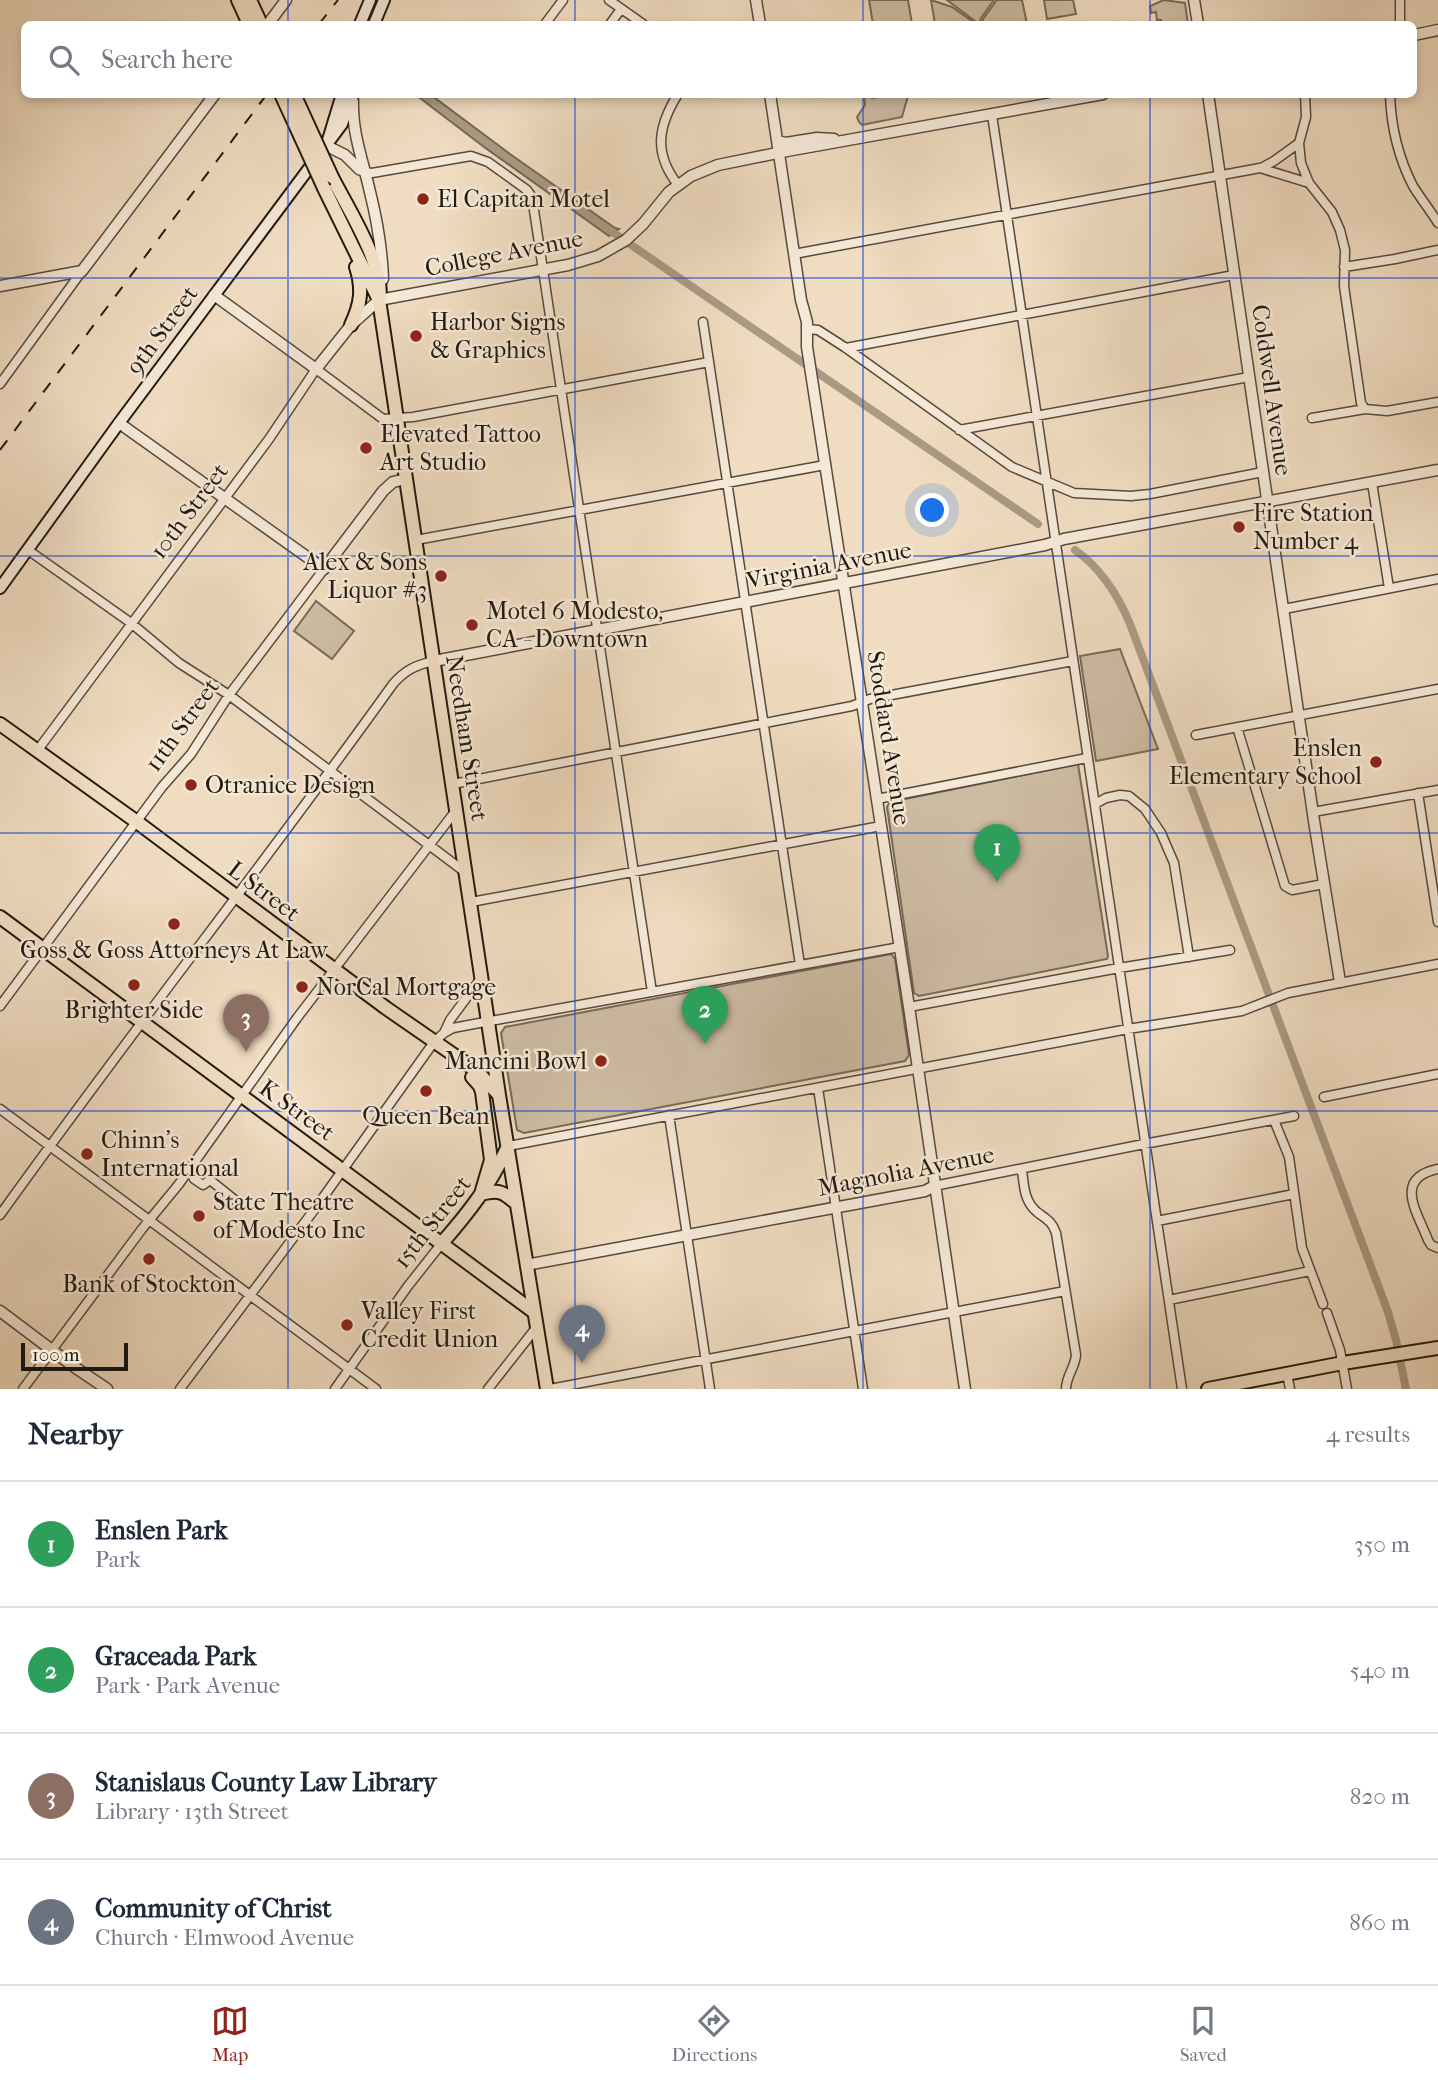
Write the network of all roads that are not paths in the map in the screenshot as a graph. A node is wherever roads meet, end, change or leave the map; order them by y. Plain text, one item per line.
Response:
1 (238, 0) edge
2 (250, 0) edge
3 (286, 0) edge
4 (370, 0) edge
5 (384, 0) edge
6 (564, 0) edge
7 (609, 0) edge
8 (756, 0) edge
9 (1194, 0) edge
10 (1400, 0) edge
11 (621, 9) junction
12 (248, 21) edge
13 (260, 21) edge
14 (270, 21) edge
15 (361, 21) edge
16 (375, 21) edge
17 (547, 21) edge
18 (612, 21) edge
19 (639, 21) edge
20 (760, 21) edge
21 (1198, 21) edge
22 (1400, 21) edge
23 (1438, 30) edge
24 (1417, 34) edge
25 (212, 98) edge
26 (283, 98) edge
27 (296, 98) edge
28 (341, 98) edge
29 (352, 98) edge
30 (353, 98) edge
31 (676, 98) edge
32 (771, 98) edge
33 (1082, 98) edge
34 (1209, 98) edge
35 (1305, 98) edge
36 (1390, 98) edge
37 (992, 115) junction
38 (848, 140) junction
39 (777, 141) junction
40 (1299, 143) junction
41 (327, 146) junction
42 (779, 153) junction
43 (1260, 168) junction
44 (364, 172) junction
45 (1220, 174) junction
46 (1309, 183) junction
47 (678, 185) junction
48 (1007, 216) junction
49 (339, 220) junction
50 (1438, 223) edge
51 (1438, 250) edge
52 (793, 254) junction
53 (1344, 267) junction
54 (544, 269) junction
55 (82, 271) junction
56 (1234, 275) junction
57 (0, 286) edge
58 (214, 295) junction
59 (379, 296) junction
60 (1022, 315) junction
61 (703, 322) dead end
62 (351, 325) junction
63 (808, 329) junction
64 (846, 348) junction
65 (709, 362) junction
66 (316, 369) junction
67 (1249, 377) junction
68 (0, 384) edge
69 (562, 389) junction
70 (1438, 402) edge
71 (1368, 410) junction
72 (1037, 416) junction
73 (1312, 418) dead end
74 (398, 419) junction
75 (119, 423) junction
76 (959, 430) junction
77 (825, 465) junction
78 (1438, 470) edge
79 (1263, 472) junction
80 (407, 480) junction
81 (727, 482) junction
82 (1046, 482) junction
83 (1371, 483) junction
84 (225, 498) junction
85 (1267, 501) junction
86 (579, 510) junction
87 (416, 540) junction
88 (1055, 542) junction
89 (28, 550) junction
90 (324, 569) junction
91 (1438, 579) edge
92 (844, 584) junction
93 (0, 588) edge
94 (1389, 588) junction
95 (746, 602) junction
96 (1284, 609) junction
97 (131, 623) junction
98 (597, 630) junction
99 (434, 661) junction
100 (1073, 662) junction
101 (1438, 689) edge
102 (229, 695) junction
103 (862, 702) junction
104 (1300, 715) junction
105 (764, 723) junction
106 (0, 724) edge
107 (1237, 727) junction
108 (1196, 735) dead end
109 (37, 751) junction
110 (616, 752) junction
111 (1087, 758) junction
112 (331, 771) junction
113 (453, 784) junction
114 (1438, 789) edge
115 (1418, 793) junction
116 (877, 799) junction
117 (1095, 804) junction
118 (457, 809) junction
119 (1313, 812) junction
120 (137, 822) junction
121 (881, 826) junction
122 (782, 844) junction
123 (430, 845) junction
124 (634, 873) junction
125 (466, 874) junction
126 (1324, 884) junction
127 (237, 896) junction
128 (471, 902) junction
129 (0, 917) edge
130 (1438, 922) edge
131 (900, 947) junction
132 (42, 948) junction
133 (1230, 950) dead end
134 (1189, 957) junction
135 (1438, 964) edge
136 (800, 965) junction
137 (1119, 968) junction
138 (335, 969) junction
139 (482, 977) junction
140 (1340, 982) junction
141 (652, 992) junction
142 (0, 1006) edge
143 (909, 1007) junction
144 (143, 1021) junction
145 (489, 1022) junction
146 (1128, 1029) junction
147 (444, 1033) junction
148 (434, 1042) junction
149 (462, 1060) junction
150 (917, 1069) junction
151 (1438, 1074) edge
152 (818, 1088) junction
153 (242, 1095) junction
154 (499, 1095) junction
155 (1324, 1097) dead end
156 (0, 1110) edge
157 (669, 1115) junction
158 (1294, 1116) dead end
159 (1274, 1120) junction
160 (1144, 1143) junction
161 (508, 1146) junction
162 (50, 1148) junction
163 (342, 1169) junction
164 (1438, 1169) edge
165 (1022, 1170) junction
166 (194, 1179) dead end
167 (934, 1186) junction
168 (481, 1194) junction
169 (1294, 1194) junction
170 (240, 1204) dead end
171 (517, 1204) junction
172 (835, 1208) junction
173 (0, 1215) edge
174 (149, 1221) junction
175 (1157, 1221) junction
176 (688, 1235) junction
177 (442, 1243) junction
178 (1438, 1248) edge
179 (526, 1265) junction
180 (1310, 1271) junction
181 (1065, 1291) junction
182 (250, 1296) junction
183 (1169, 1300) junction
184 (1323, 1304) dead end
185 (0, 1311) edge
186 (534, 1312) junction
187 (954, 1312) junction
188 (1327, 1313) dead end
189 (536, 1328) junction
190 (854, 1332) junction
191 (1438, 1348) edge
192 (52, 1350) junction
193 (705, 1359) junction
194 (1343, 1363) junction
195 (348, 1368) junction
196 (1287, 1374) junction
197 (23, 1389) edge
198 (107, 1389) edge
199 (180, 1389) edge
200 (335, 1389) edge
201 (376, 1389) edge
202 (488, 1389) edge
203 (548, 1389) edge
204 (710, 1389) edge
205 (863, 1389) edge
206 (965, 1389) edge
207 (1066, 1389) edge
208 (1182, 1389) edge
209 (1208, 1389) edge
210 (1290, 1389) edge
211 (1347, 1389) edge

1 - 12 main road
2 - 13 main road
3 - 14 street
4 - 15 main road
5 - 16 main road
6 - 17 street
7 - 11 street
8 - 20 street
9 - 21 street
10 - 22 street
11 - 18 street
11 - 19 street
23 - 24 street
25 - 55 street
26 - 49 main road, bridge
27 - 59 main road, bridge
28 - 41 main road
29 - 41 main road, 9th Street
30 - 44 street, Needham Street
31 - 47 street
32 - 39 street, Stoddard Avenue
33 - 37 street, College Avenue
34 - 45 street, Coldwell Avenue
35 - 40 street
36 - 50 street
37 - 38 street, College Avenue
37 - 48 street
38 - 39 street
38 - 42 street, College Avenue
39 - 42 street, Stoddard Avenue
40 - 43 street
40 - 46 street
41 - 44 street
41 - 58 main road, 9th Street
42 - 47 street, College Avenue
42 - 52 street, Stoddard Avenue
43 - 45 street
43 - 46 street
44 - 54 street
44 - 59 street, Needham Street
45 - 48 street
45 - 56 street, Coldwell Avenue
46 - 53 street
47 - 54 street, College Avenue
48 - 52 street
48 - 60 street
49 - 59 main road
49 - 62 main road
51 - 53 street
52 - 63 street, Stoddard Avenue
53 - 71 street
54 - 59 street, College Avenue
54 - 69 street
55 - 57 street
55 - 68 street
56 - 60 street
56 - 67 street, Coldwell Avenue
58 - 66 street
58 - 75 main road, 9th Street
59 - 62 street, 10th Street
59 - 74 main road, Needham Street
60 - 64 street
60 - 72 street
61 - 65 street
62 - 66 street, 10th Street
63 - 64 street
63 - 77 street, Stoddard Avenue
64 - 76 street
65 - 69 street
65 - 81 street
66 - 74 street
66 - 84 street, 10th Street
67 - 72 street
67 - 79 street, Coldwell Avenue
69 - 74 street
69 - 86 street
70 - 71 street
71 - 73 street
72 - 76 street
72 - 82 street
74 - 80 main road, Needham Street
75 - 84 street
75 - 89 main road, 9th Street
76 - 82 street
77 - 81 street
77 - 92 street, Stoddard Avenue
78 - 83 street, Virginia Avenue
79 - 82 street
79 - 85 street, Coldwell Avenue
80 - 87 main road, Needham Street
80 - 90 street, 11th Street
81 - 86 street
81 - 95 street
82 - 88 street
83 - 85 street, Virginia Avenue
83 - 94 street
84 - 90 street
84 - 97 street, 10th Street
85 - 88 street, Virginia Avenue
85 - 96 street, Coldwell Avenue
86 - 87 street
86 - 98 street
87 - 99 main road, Needham Street
88 - 92 street, Virginia Avenue
88 - 100 street
89 - 93 main road, 9th Street
89 - 97 street
90 - 102 street, 11th Street
91 - 94 street
92 - 95 street, Virginia Avenue
92 - 103 street, Stoddard Avenue
94 - 96 street
95 - 98 street, Virginia Avenue
95 - 105 street
96 - 104 street, Coldwell Avenue
97 - 102 street
97 - 109 street, 10th Street
98 - 99 street, Virginia Avenue
98 - 110 street
99 - 112 street
99 - 113 main road, Needham Street
100 - 103 street
100 - 111 street
101 - 104 street
102 - 112 street
102 - 120 street, 11th Street
103 - 105 street
103 - 116 street, Stoddard Avenue
104 - 107 street
104 - 119 street, Coldwell Avenue
105 - 110 street
105 - 122 street
106 - 109 main road, L Street
107 - 108 street
107 - 126 street
109 - 120 main road, L Street
110 - 113 street
110 - 124 street
111 - 116 street
111 - 117 street
112 - 123 street
112 - 127 street
113 - 118 main road, Needham Street
114 - 115 street
115 - 119 street
115 - 130 street
116 - 121 street, Stoddard Avenue
117 - 134 street
117 - 137 street
118 - 123 street
118 - 125 main road, Needham Street
119 - 126 street, Coldwell Avenue
120 - 127 main road, L Street
120 - 132 street, 11th Street
121 - 122 street
121 - 131 street, Stoddard Avenue
122 - 124 street
122 - 136 street
123 - 125 street
123 - 138 street
124 - 128 street
124 - 141 street
125 - 128 main road, Needham Street
126 - 140 street, Coldwell Avenue
127 - 138 main road, L Street
127 - 144 street
128 - 139 main road, Needham Street
129 - 132 main road, K Street
131 - 136 street
131 - 143 street, Stoddard Avenue
132 - 142 street, 11th Street
132 - 144 main road, K Street
133 - 134 street
134 - 137 street
135 - 140 street
136 - 141 street
137 - 143 street
137 - 146 street
138 - 148 main road, L Street
138 - 153 street
139 - 145 main road, Needham Street
139 - 147 street
140 - 146 street
141 - 145 street
143 - 150 street, Stoddard Avenue
144 - 153 main road, K Street
144 - 162 street
145 - 147 street
145 - 154 main road, Needham Street
146 - 150 street
146 - 160 street
147 - 148 street
148 - 149 main road, L Street
148 - 163 street
149 - 154 main road, L Street
149 - 168 main road
150 - 152 street
150 - 167 street, Stoddard Avenue
151 - 155 street
152 - 157 street
152 - 172 street
153 - 163 main road, K Street
153 - 174 street
154 - 161 main road, Needham Street
156 - 162 street
157 - 161 street
157 - 176 street
158 - 159 street, Magnolia Avenue
159 - 160 street, Magnolia Avenue
159 - 169 street
160 - 165 street, Magnolia Avenue
160 - 175 street
161 - 168 main road, 15th Street
161 - 171 main road, Needham Street
162 - 173 street
162 - 174 street
163 - 177 main road, K Street
163 - 182 street
164 - 178 street
165 - 167 street, Magnolia Avenue
165 - 181 street
166 - 170 street
167 - 172 street, Magnolia Avenue
167 - 187 street, Stoddard Avenue
168 - 171 main road
168 - 177 main road, 15th Street
169 - 175 street
169 - 180 street
171 - 179 main road, Needham Street
172 - 176 street, Magnolia Avenue
172 - 190 street
174 - 182 street
174 - 192 street
175 - 183 street
176 - 179 street, Magnolia Avenue
176 - 193 street
177 - 186 main road, K Street
177 - 195 street, 15th Street
179 - 186 main road, Needham Street
180 - 183 street
180 - 184 street
181 - 187 street
181 - 207 street
182 - 195 street
182 - 199 street
183 - 208 street
185 - 192 street
186 - 189 main road, Needham Street
187 - 190 street
187 - 206 street, Stoddard Avenue
188 - 194 street
189 - 202 street
189 - 203 main road, Needham Street
190 - 193 street
190 - 205 street
191 - 194 main road
192 - 197 street
192 - 198 street
193 - 203 street
193 - 204 street
194 - 196 main road
194 - 211 street
195 - 200 street, 15th Street
195 - 201 street
196 - 209 main road
196 - 210 street

